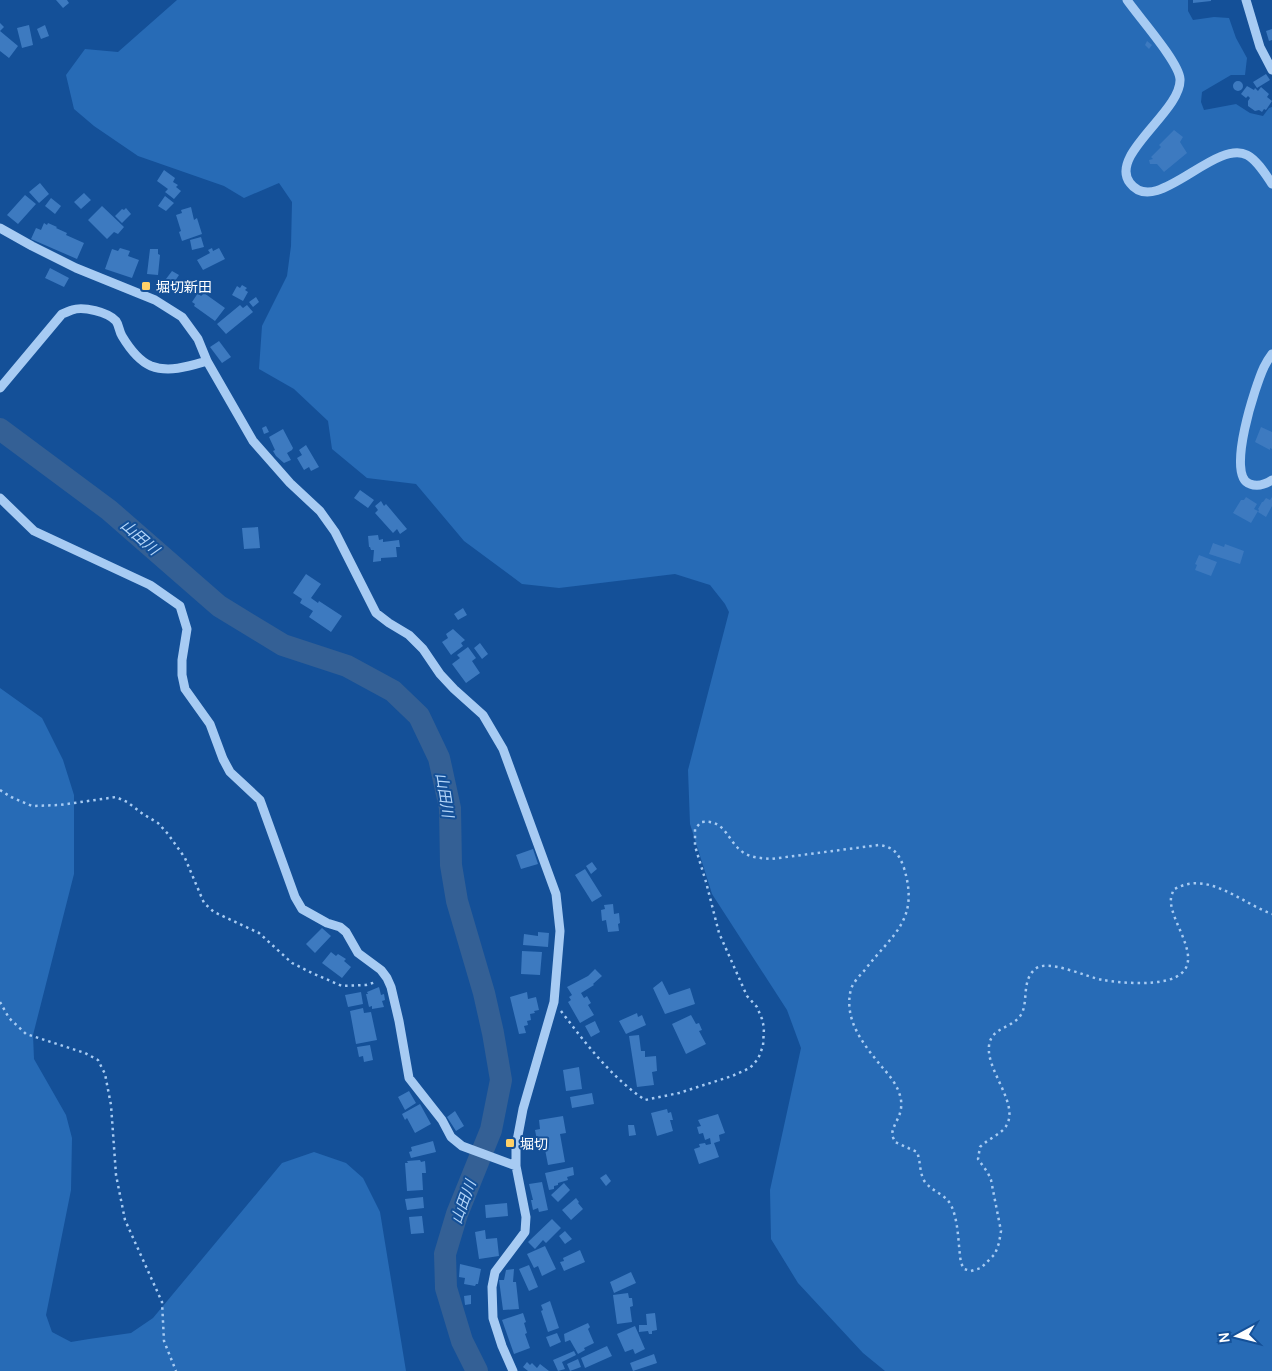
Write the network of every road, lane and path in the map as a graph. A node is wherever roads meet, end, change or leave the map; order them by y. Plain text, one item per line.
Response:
1 (1127, 0) edge
2 (1246, 0) edge
3 (1272, 70) edge
4 (1272, 184) edge
5 (0, 228) edge
6 (1272, 354) edge
7 (207, 361) junction
8 (0, 388) edge
9 (1272, 480) edge
10 (0, 498) edge
11 (0, 790) edge
12 (1272, 914) edge
13 (387, 978) junction
14 (0, 1002) edge
15 (554, 1002) junction
16 (516, 1166) junction
17 (176, 1371) edge
18 (513, 1371) edge

1 - 4 street
2 - 3 street
5 - 7 street
6 - 9 street
7 - 8 street
7 - 15 street
10 - 13 street
11 - 13 path
12 - 15 path
13 - 16 street
14 - 17 path
15 - 16 street
16 - 18 street

